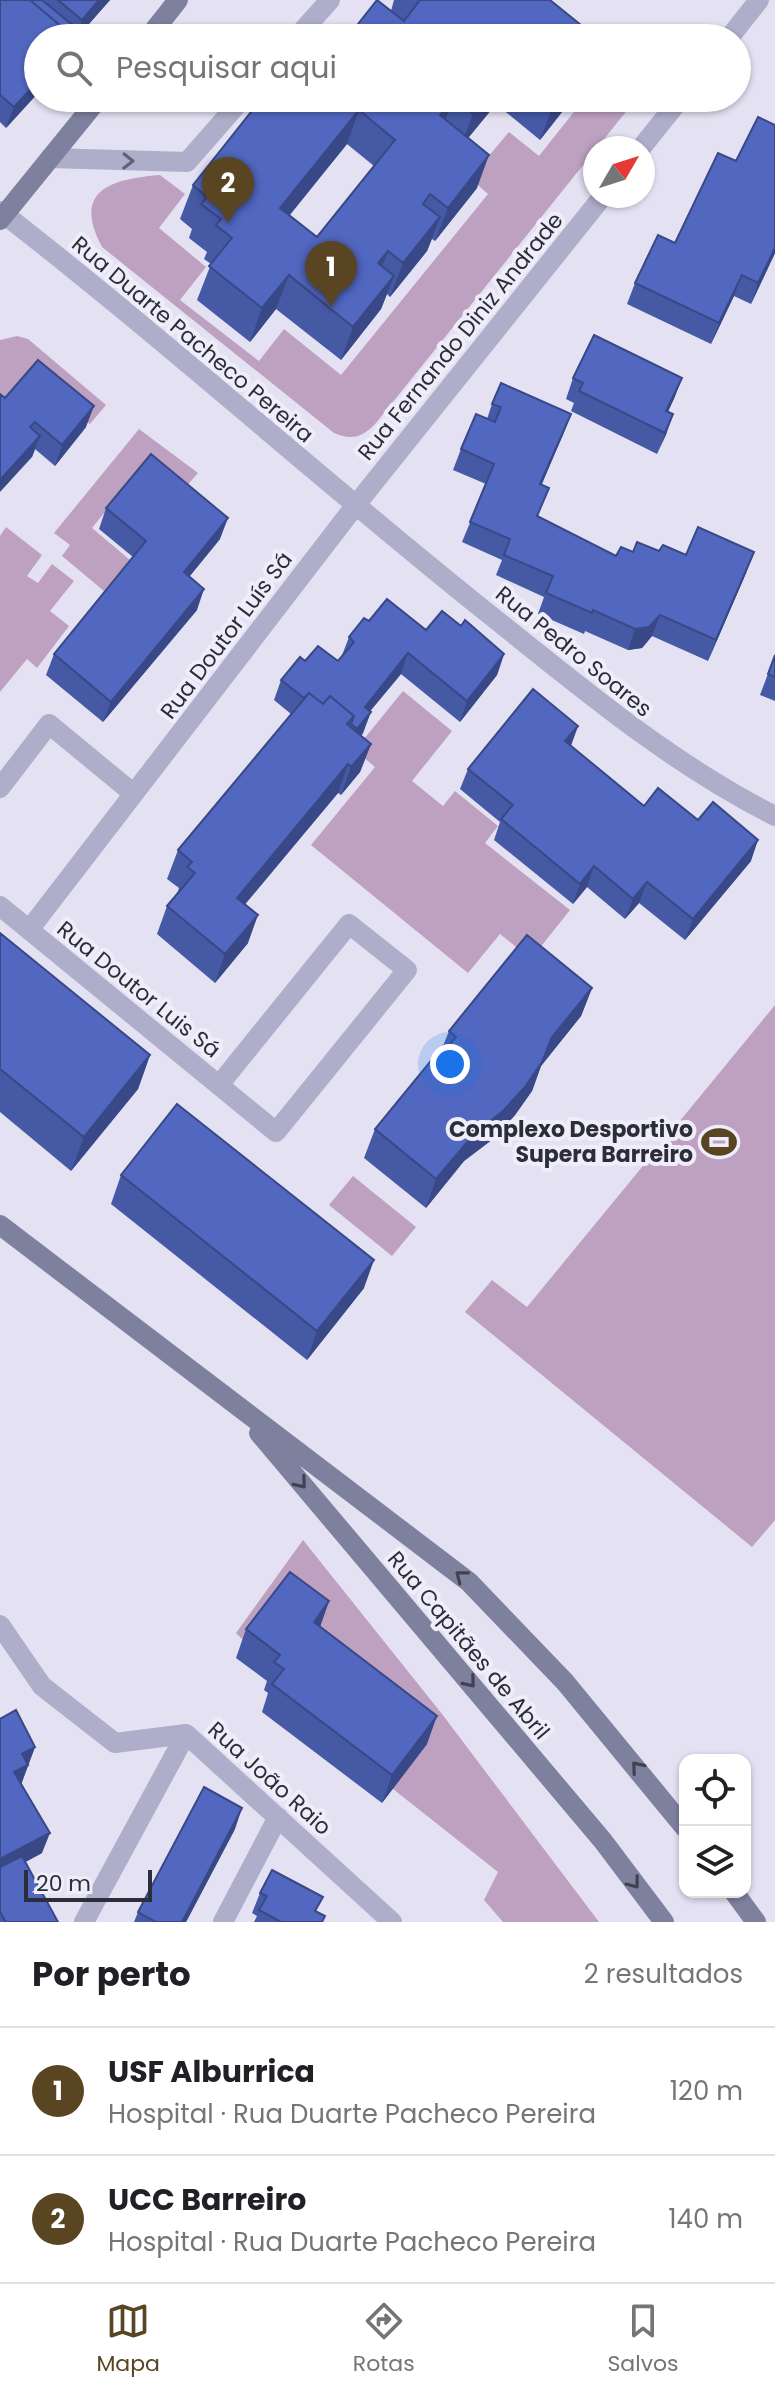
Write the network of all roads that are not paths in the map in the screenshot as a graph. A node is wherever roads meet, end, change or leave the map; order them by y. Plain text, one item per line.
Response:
1 (178, 0) edge
2 (330, 0) edge
3 (759, 0) edge
4 (159, 24) edge
5 (309, 24) edge
6 (740, 24) edge
7 (88, 112) edge
8 (231, 112) edge
9 (670, 112) edge
10 (651, 136) edge
11 (50, 158) junction
12 (593, 208) edge
13 (1, 215) edge
14 (355, 506) junction
15 (0, 788) edge
16 (134, 794) junction
17 (775, 816) edge
18 (0, 906) edge
19 (29, 930) junction
20 (219, 1085) junction
21 (0, 1225) edge
22 (233, 1403) junction
23 (0, 1625) edge
24 (186, 1734) junction
25 (278, 1817) junction
26 (683, 1826) edge
27 (738, 1898) edge
28 (84, 1922) edge
29 (223, 1922) edge
30 (392, 1922) edge
31 (664, 1922) edge
32 (756, 1922) edge

1 - 4 main road
2 - 5 street
3 - 6 street
7 - 11 main road
11 -> 8 street
9 - 10 street
11 - 13 main road
12 - 14 street, Rua Fernando Diniz Andrade
13 - 14 street, Rua Duarte Pacheco Pereira
14 - 16 street, Rua Doutor Luís Sá
14 - 17 street, Rua Pedro Soares
15 - 16 street
16 - 19 street, Rua Doutor Luís Sá
18 - 19 street
19 - 20 street, Rua Doutor Luis Sá
20 - 20 street, Rua Doutor Luis Sá
21 - 22 main road, Rua Capitães de Abril
26 -> 22 main road, Rua Capitães de Abril
22 -> 31 main road, Rua Capitães de Abril
23 - 24 street, Rua João Raio
24 - 25 street, Rua João Raio
24 - 28 street
25 - 29 street
25 - 30 street, Rua João Raio
27 - 32 main road

